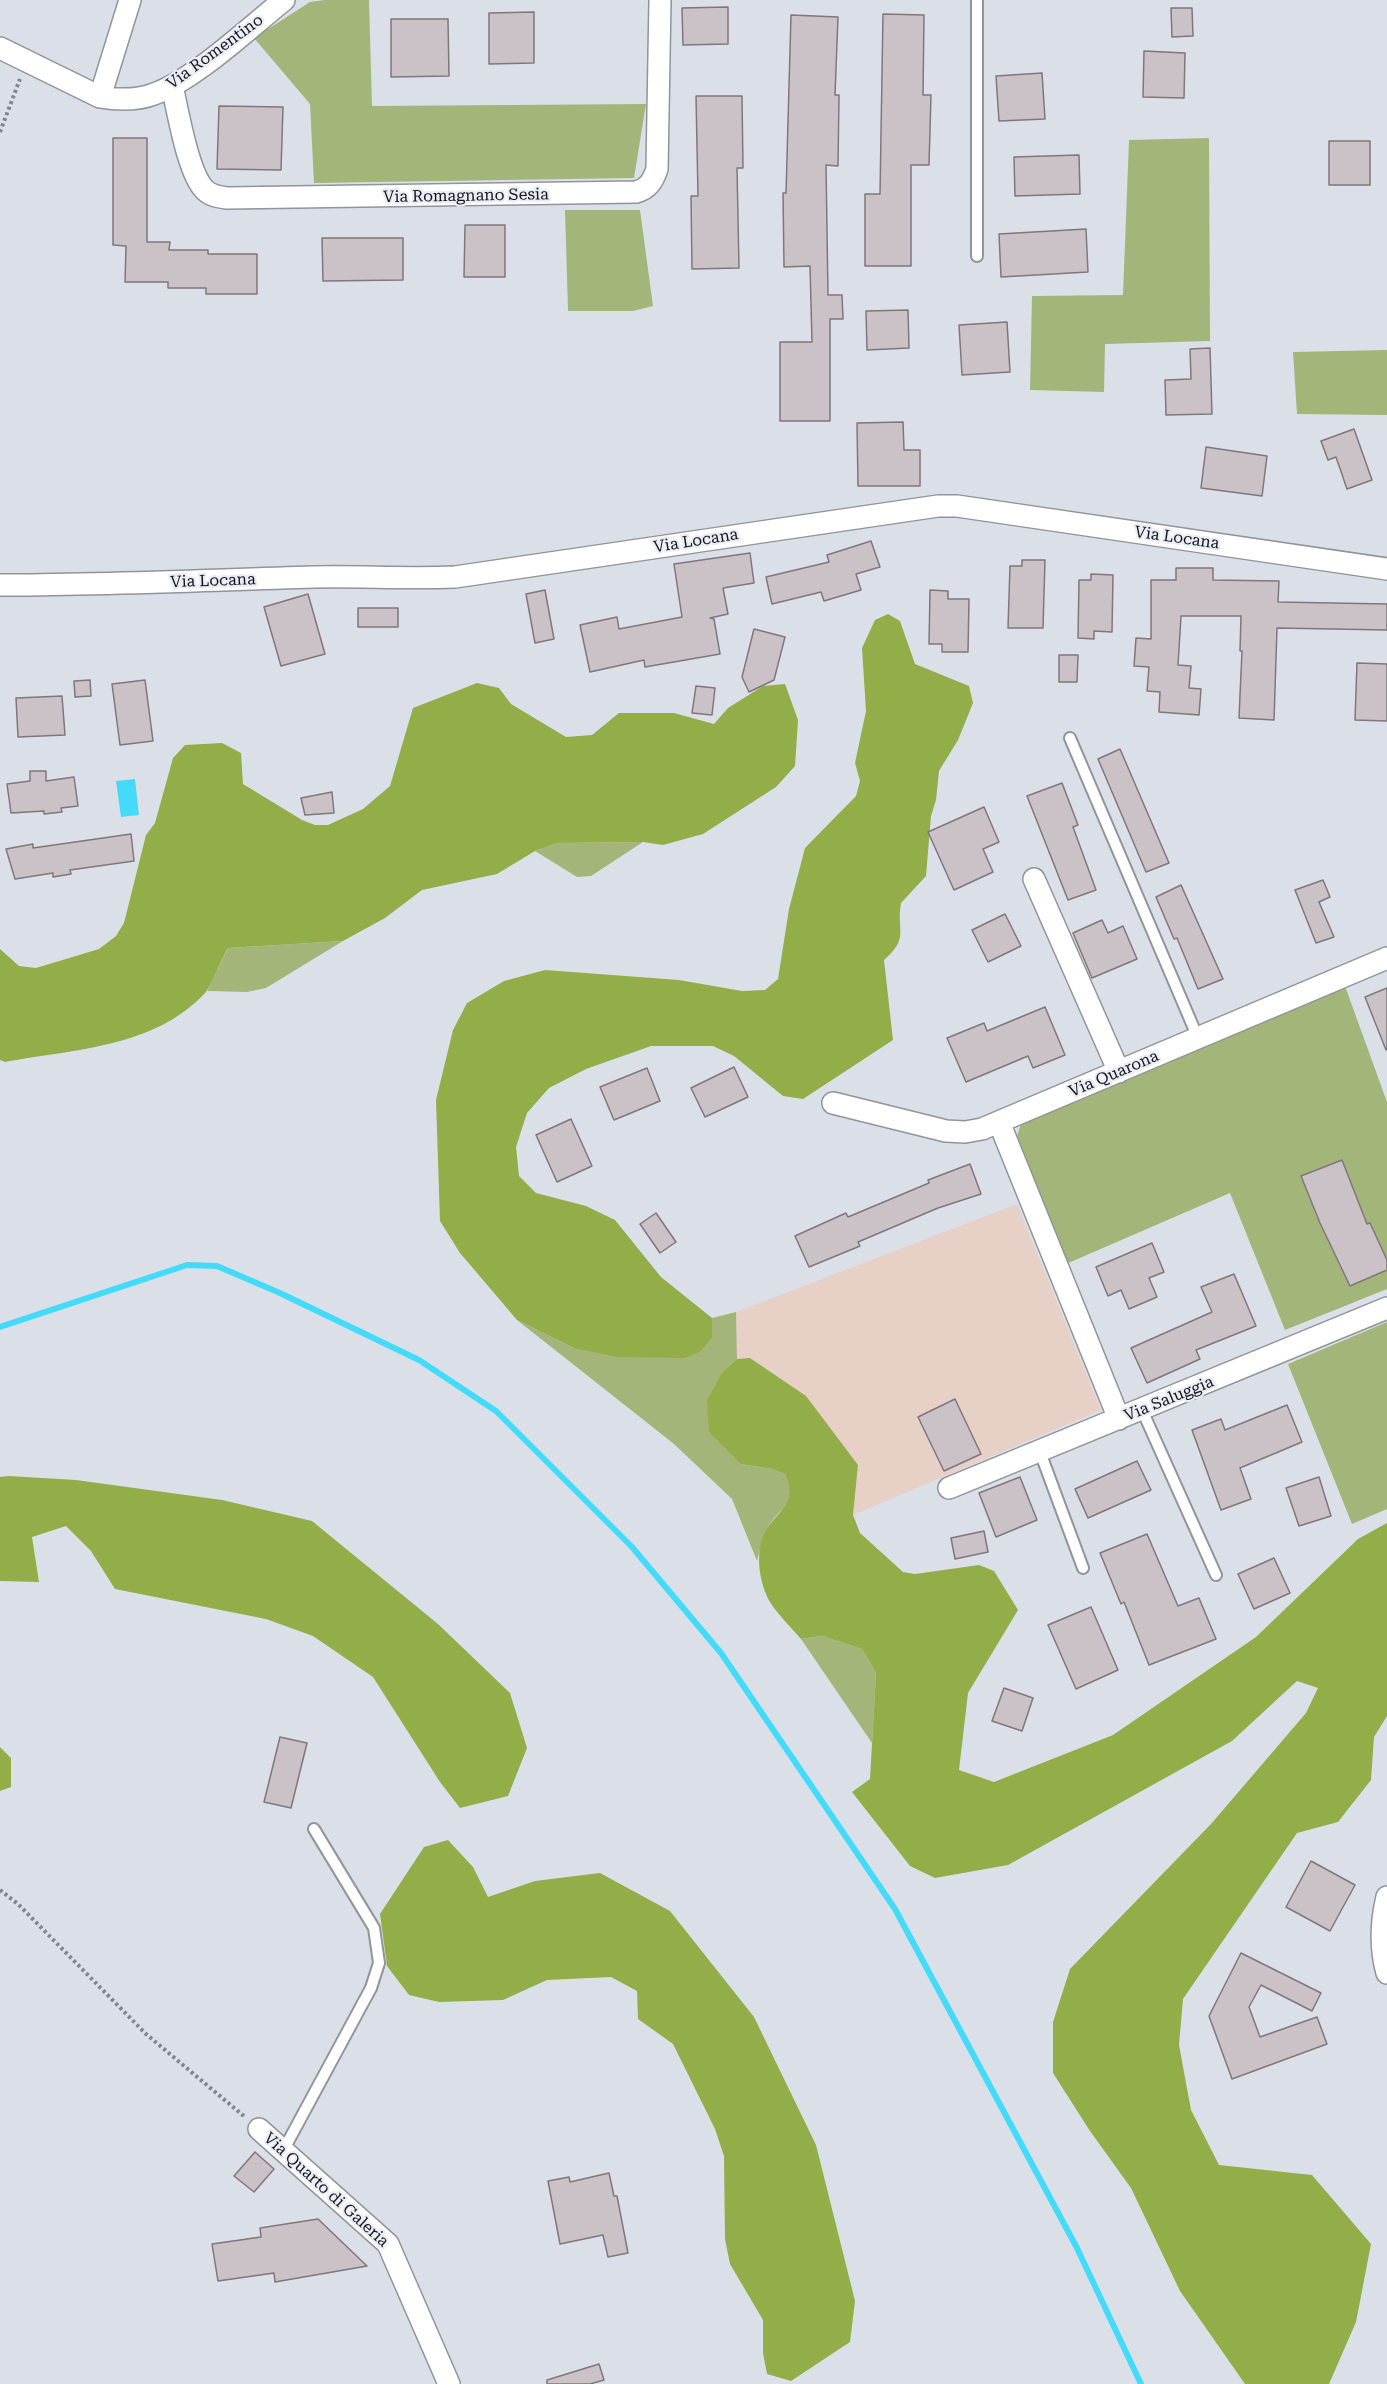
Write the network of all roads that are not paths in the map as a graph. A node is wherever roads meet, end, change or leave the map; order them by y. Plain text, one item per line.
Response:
1 (130, 0) edge
2 (284, 0) edge
3 (660, 0) edge
4 (977, 0) edge
5 (0, 48) edge
6 (172, 86) junction
7 (100, 97) junction
8 (977, 256) dead end
9 (1387, 569) edge
10 (0, 585) edge
11 (1070, 738) dead end
12 (1034, 879) dead end
13 (1387, 958) edge
14 (1198, 1038) junction
15 (1119, 1072) junction
16 (832, 1103) dead end
17 (999, 1122) junction
18 (1387, 1308) edge
19 (1142, 1410) junction
20 (1119, 1419) junction
21 (1040, 1452) junction
22 (950, 1488) dead end
23 (1083, 1568) dead end
24 (1216, 1575) dead end
25 (314, 1829) dead end
26 (1387, 1897) edge
27 (1387, 1973) edge
28 (259, 2129) road end
29 (283, 2151) junction
30 (449, 2384) edge

1 - 7 street
2 - 6 street, Via Romentino
3 - 6 street, Via Romagnano Sesia
4 - 8 lane
5 - 7 street
6 - 7 street, Via Romentino
9 - 10 street, Via Locana
11 - 14 lane
12 - 15 street
13 - 14 street, Via Quarona
14 - 15 street, Via Quarona
15 - 17 street, Via Quarona
16 - 17 street, Via Quarona
17 - 20 street
18 - 19 street, Via Saluggia
19 - 20 street, Via Saluggia
19 - 24 lane
20 - 21 street, Via Saluggia
21 - 22 street, Via Saluggia
21 - 23 lane
25 - 29 lane
26 - 27 street
28 - 29 street, Via Quarto di Galeria
29 - 30 street, Via Quarto di Galeria

